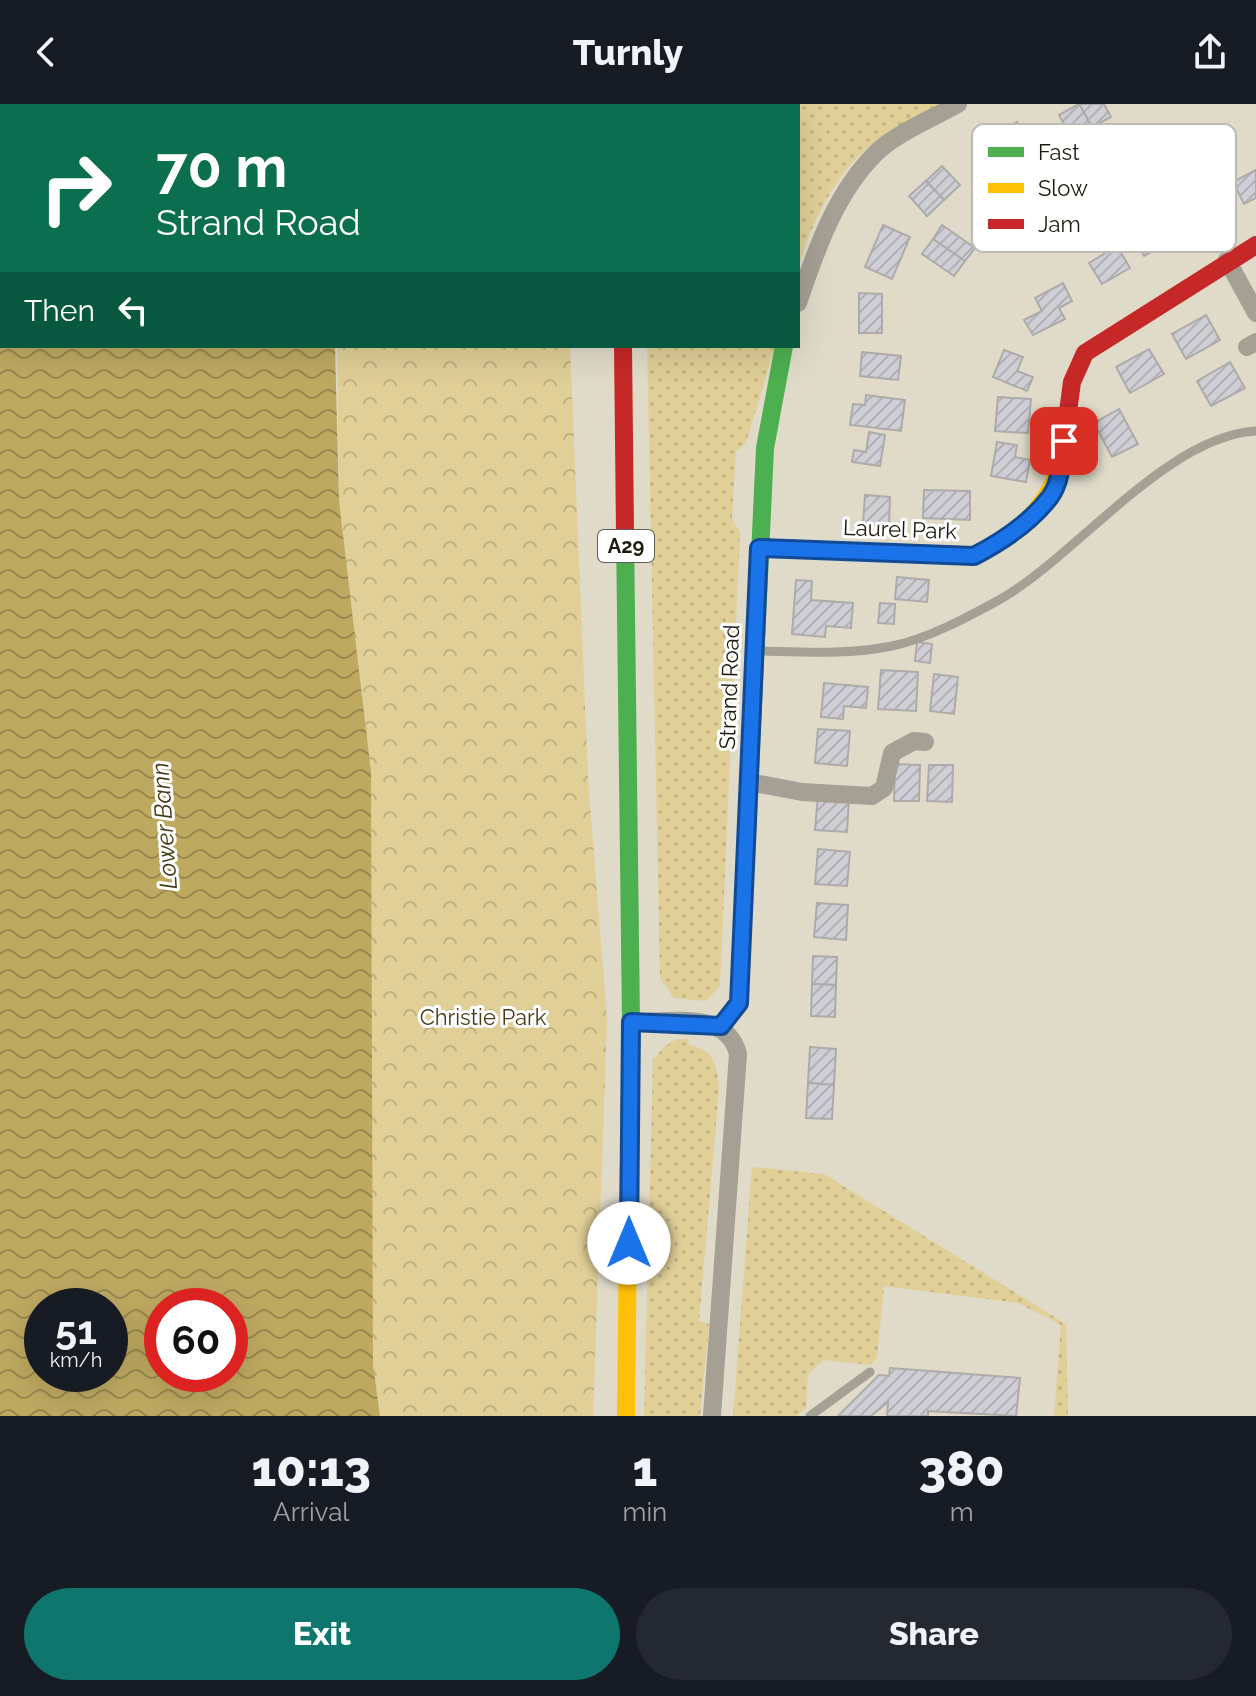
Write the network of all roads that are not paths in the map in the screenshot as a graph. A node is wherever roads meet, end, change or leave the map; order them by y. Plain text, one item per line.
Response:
1 (958, 104) edge
2 (1256, 245) edge
3 (1227, 260) junction
4 (800, 297) edge
5 (1256, 313) edge
6 (623, 348) edge
7 (784, 348) edge
8 (1256, 431) edge
9 (759, 548) junction
10 (755, 651) junction
11 (925, 742) dead end
12 (749, 782) junction
13 (631, 1022) junction
14 (721, 1026) junction
15 (870, 1372) dead end
16 (626, 1416) edge
17 (712, 1416) edge
18 (810, 1416) edge

1 - 4 street
2 - 3 street, Laurel Park
3 - 5 street
3 - 9 street, Laurel Park
6 - 13 street, A29
7 - 9 street, Strand Road
8 - 10 lane
9 - 10 street, Strand Road
10 - 12 street, Strand Road
11 - 12 street
12 - 14 street, Strand Road
13 - 14 street
13 - 16 street, A29
14 - 17 street
15 - 18 lane

